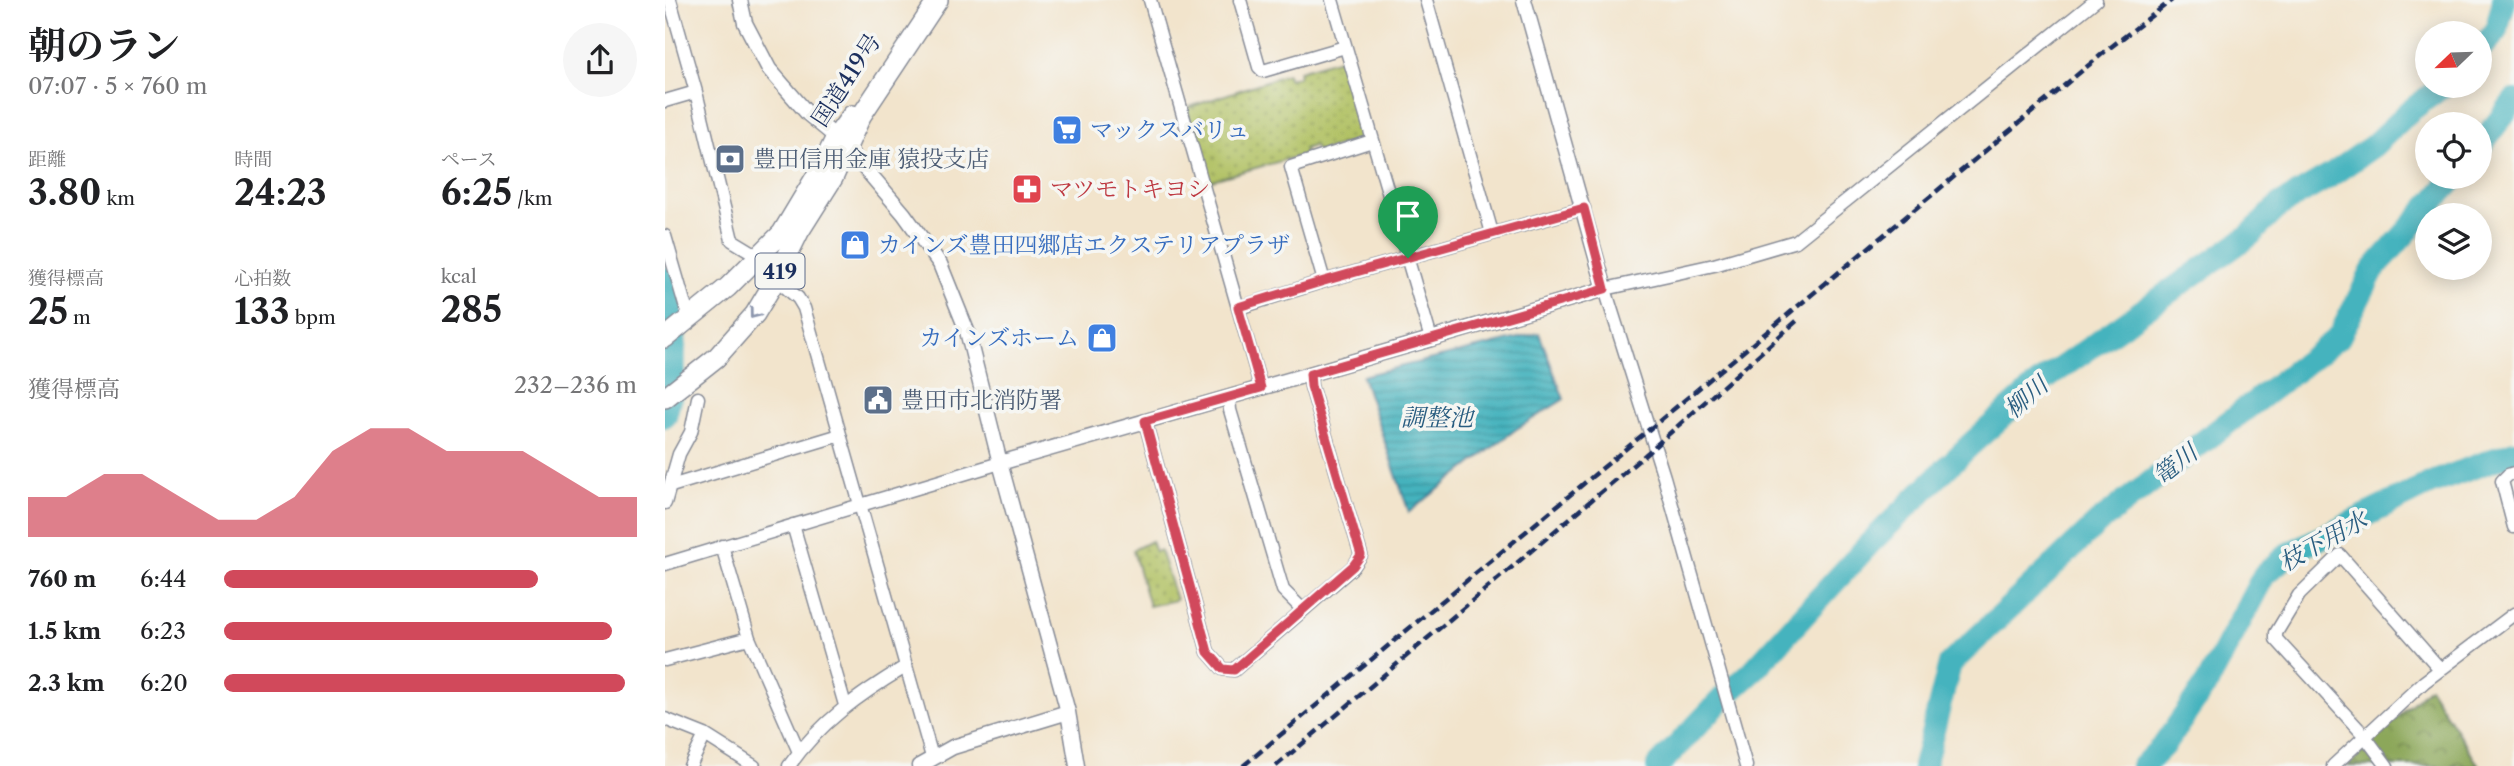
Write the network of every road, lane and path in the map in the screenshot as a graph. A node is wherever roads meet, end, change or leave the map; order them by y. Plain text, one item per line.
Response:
1 (670, 0) edge
2 (740, 0) edge
3 (927, 0) edge
4 (938, 0) edge
5 (1150, 0) edge
6 (1240, 0) edge
7 (1332, 0) edge
8 (1426, 0) edge
9 (1524, 0) edge
10 (2096, 0) edge
11 (1345, 47) junction
12 (697, 92) junction
13 (665, 101) edge
14 (1372, 141) junction
15 (841, 142) junction
16 (1584, 208) junction
17 (1492, 233) junction
18 (665, 236) edge
19 (760, 257) junction
20 (1408, 258) junction
21 (668, 259) edge
22 (776, 279) junction
23 (1324, 281) junction
24 (1605, 289) junction
25 (1238, 307) junction
26 (691, 318) junction
27 (665, 338) edge
28 (1431, 339) junction
29 (1310, 374) junction
30 (1261, 388) junction
31 (665, 397) edge
32 (1229, 397) junction
33 (698, 398) dead end
34 (1145, 421) junction
35 (840, 435) junction
36 (1000, 463) junction
37 (2514, 473) edge
38 (671, 486) junction
39 (665, 503) edge
40 (861, 504) junction
41 (793, 525) junction
42 (2514, 527) edge
43 (722, 546) junction
44 (665, 564) edge
45 (1303, 610) junction
46 (2514, 614) edge
47 (749, 638) junction
48 (665, 660) edge
49 (905, 667) junction
50 (2440, 669) junction
51 (845, 705) junction
52 (1068, 712) junction
53 (665, 719) edge
54 (705, 735) junction
55 (2364, 735) junction
56 (1075, 746) junction
57 (799, 752) junction
58 (932, 757) junction
59 (690, 766) edge
60 (754, 766) edge
61 (789, 766) edge
62 (919, 766) edge
63 (1077, 766) edge
64 (1087, 766) edge
65 (1746, 766) edge
66 (2333, 766) edge
67 (2387, 766) edge

1 - 12 street
2 - 15 street
3 - 15 highway, 国道419号 / 419
4 - 15 highway, 国道419号 / 419
5 - 25 street
6 - 11 street
7 - 11 street
8 - 17 street
9 - 16 street
10 - 24 street
11 - 14 street
12 - 13 street
12 - 19 street
14 - 20 street
14 - 23 street
15 - 19 highway, 国道419号 / 419
15 - 22 highway, 国道419号 / 419
15 - 36 street
16 - 17 street
16 - 24 street
17 - 20 street
18 - 21 street
19 - 26 highway, 国道419号 / 419
20 - 23 street
20 - 28 street
21 - 26 street
22 -> 31 highway, 国道419号 / 419
22 - 35 street
23 - 25 street
24 - 28 street
24 - 65 street
25 - 30 street
26 - 27 highway, 国道419号 / 419
28 - 29 street
29 - 30 street
29 - 45 street
30 - 32 street
32 - 34 street
32 - 45 street
33 - 38 street
34 - 36 street
34 - 45 street
35 - 38 street
35 - 40 street
36 - 40 street
36 - 52 street
37 - 42 street
38 - 39 street
40 - 41 street
40 - 49 street
41 - 43 street
41 - 51 street
43 - 44 street
43 - 47 street
46 - 50 street
47 - 48 street
47 - 57 street
49 - 51 street
49 - 58 street
50 - 55 street
50 - 55 street
51 - 57 street
52 - 56 street
52 - 58 street
53 - 54 street
54 - 59 street
54 - 60 street
55 - 66 street
55 - 67 street
56 - 63 street
56 - 64 street
57 - 61 street
58 - 62 street

